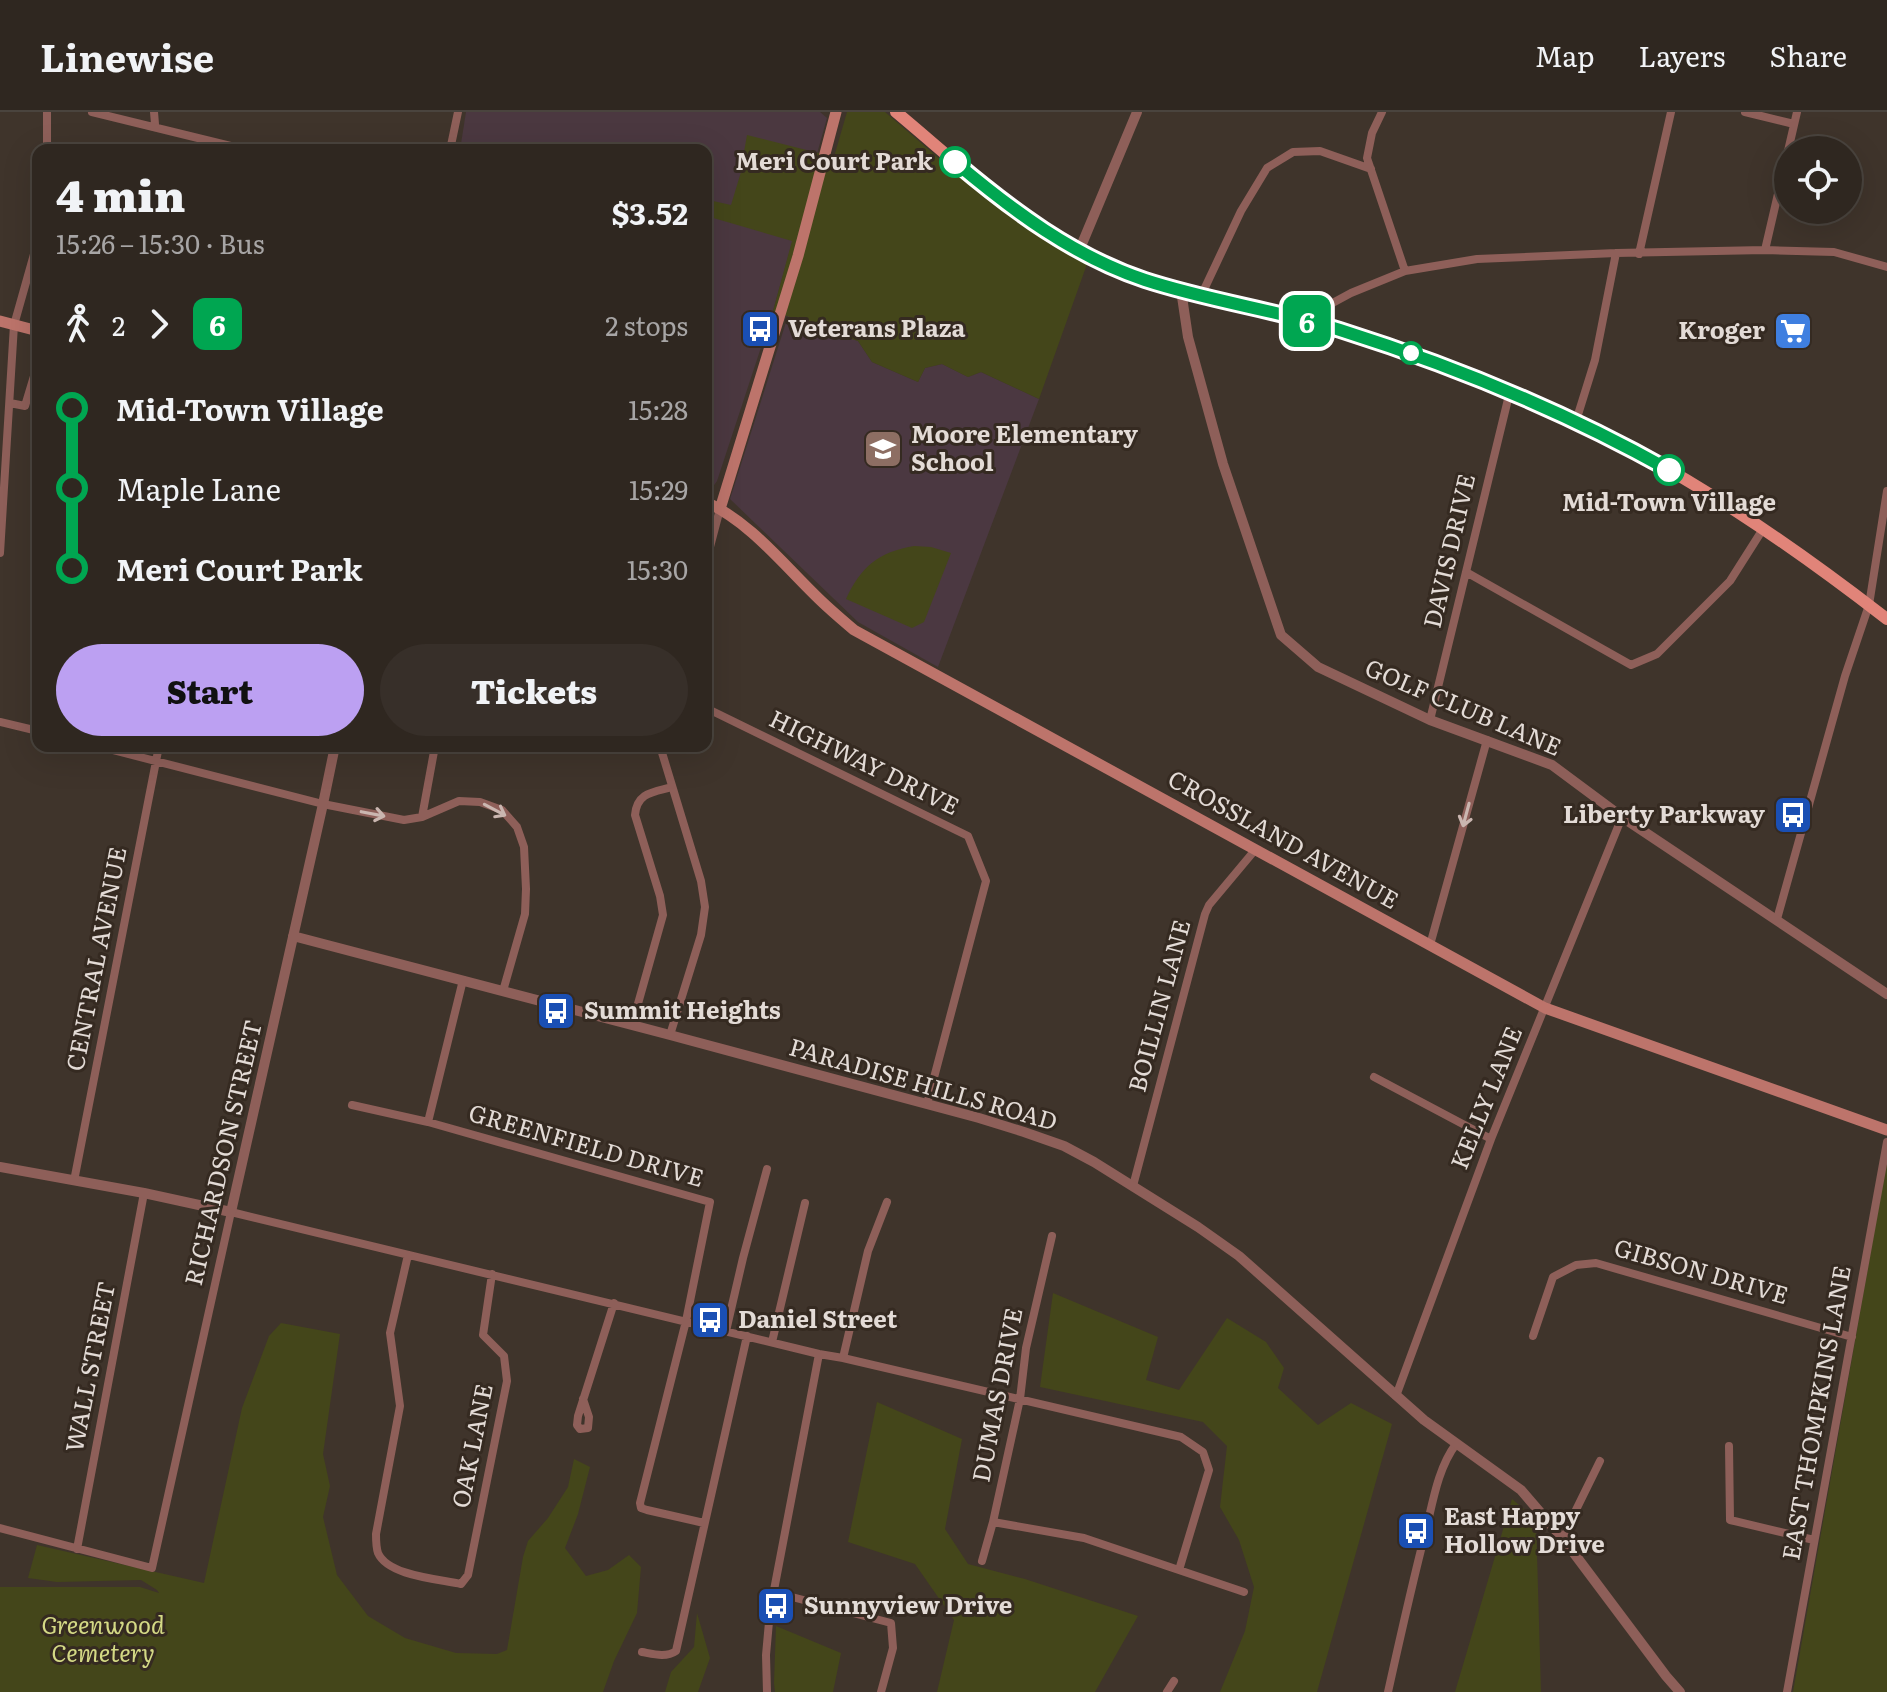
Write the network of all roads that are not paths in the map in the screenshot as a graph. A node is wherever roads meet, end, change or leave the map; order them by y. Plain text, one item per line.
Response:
1 (47, 112) edge
2 (92, 112) edge
3 (154, 112) edge
4 (458, 112) edge
5 (836, 112) edge
6 (896, 112) edge
7 (1137, 112) edge
8 (1382, 112) edge
9 (1671, 112) edge
10 (1745, 112) edge
11 (1797, 112) edge
12 (155, 124) dead end
13 (1794, 124) junction
14 (47, 144) edge
15 (223, 144) edge
16 (451, 144) edge
17 (1371, 169) junction
18 (1765, 250) junction
19 (1079, 251) junction
20 (1616, 253) junction
21 (1639, 254) junction
22 (32, 261) edge
23 (1887, 267) edge
24 (1405, 271) junction
25 (1181, 290) junction
26 (1201, 296) junction
27 (1303, 319) junction
28 (0, 321) edge
29 (14, 325) junction
30 (32, 330) edge
31 (32, 383) edge
32 (1510, 391) junction
33 (10, 403) junction
34 (1576, 421) junction
35 (1887, 491) edge
36 (2, 500) edge
37 (712, 505) edge
38 (720, 509) junction
39 (1763, 529) junction
40 (712, 539) edge
41 (0, 553) edge
42 (1466, 572) junction
43 (1869, 605) junction
44 (1887, 619) edge
45 (712, 711) edge
46 (1430, 720) junction
47 (0, 722) edge
48 (32, 730) edge
49 (1487, 740) junction
50 (121, 752) edge
51 (158, 752) edge
52 (334, 752) edge
53 (434, 752) edge
54 (662, 752) edge
55 (156, 761) junction
56 (672, 787) junction
57 (323, 804) junction
58 (422, 817) junction
59 (1622, 817) junction
60 (1255, 850) junction
61 (1777, 919) junction
62 (293, 936) junction
63 (1430, 945) junction
64 (463, 980) junction
65 (503, 991) junction
66 (1887, 994) edge
67 (1545, 1008) junction
68 (632, 1025) junction
69 (670, 1035) junction
70 (1374, 1077) dead end
71 (927, 1104) junction
72 (352, 1105) dead end
73 (428, 1122) junction
74 (1887, 1130) edge
75 (1491, 1139) junction
76 (1887, 1142) edge
77 (0, 1167) edge
78 (767, 1169) dead end
79 (74, 1181) junction
80 (1133, 1186) junction
81 (144, 1193) junction
82 (887, 1202) dead end
83 (805, 1203) dead end
84 (231, 1212) junction
85 (1052, 1236) dead end
86 (408, 1255) junction
87 (492, 1274) junction
88 (614, 1303) junction
89 (686, 1321) junction
90 (726, 1331) junction
91 (747, 1336) junction
92 (1533, 1336) dead end
93 (1852, 1337) junction
94 (772, 1342) junction
95 (819, 1354) junction
96 (843, 1358) junction
97 (1396, 1396) junction
98 (583, 1399) dead end
99 (1020, 1399) junction
100 (1456, 1444) junction
101 (1729, 1446) dead end
102 (1600, 1461) dead end
103 (993, 1522) junction
104 (704, 1523) junction
105 (0, 1528) edge
106 (1564, 1540) junction
107 (1814, 1540) junction
108 (77, 1549) junction
109 (982, 1561) dead end
110 (1179, 1570) junction
111 (773, 1592) junction
112 (1244, 1592) dead end
113 (642, 1652) dead end
114 (1174, 1681) dead end
115 (767, 1692) edge
116 (881, 1692) edge
117 (1167, 1692) edge
118 (1388, 1692) edge
119 (1680, 1692) edge
120 (1787, 1692) edge

1 - 14 street
2 - 15 street
3 - 12 street
4 - 16 street
5 - 38 main road
6 - 19 main road
7 - 19 street
8 - 17 street
9 - 21 street
10 - 13 street
11 - 13 street
13 - 18 street
17 - 24 street
17 - 26 street
18 - 21 street
18 - 23 street
19 - 25 main road
20 - 21 street
20 - 24 street
20 - 34 street
22 - 29 street
24 - 27 street
25 - 26 main road
25 - 46 street, GOLF CLUB LANE
26 - 27 main road
27 - 32 main road
28 - 29 main road
29 - 30 main road
29 - 33 street
31 - 33 street
32 - 34 main road
32 - 42 street, DAVIS DRIVE
33 - 36 street
34 - 39 main road
35 - 43 street
36 - 41 street
37 - 38 main road, CROSSLAND AVENUE
38 - 40 street
38 - 60 main road, CROSSLAND AVENUE
39 - 42 street
39 - 43 main road
42 - 46 street, DAVIS DRIVE
43 - 44 main road
43 - 61 street
45 - 71 street, HIGHWAY DRIVE
46 - 49 street, GOLF CLUB LANE
47 - 48 street
49 - 59 street, GOLF CLUB LANE
49 -> 63 street
50 - 55 street
51 - 55 street, CENTRAL AVENUE
52 - 57 street, RICHARDSON STREET
53 - 58 street
54 - 56 street
55 - 57 street
55 - 79 street, CENTRAL AVENUE
56 - 68 street
56 - 69 street
57 -> 58 street
57 - 62 street, RICHARDSON STREET
58 -> 65 street
59 - 61 street, GOLF CLUB LANE
59 - 67 street, KELLY LANE
60 - 63 main road, CROSSLAND AVENUE
60 - 80 street, BOILLIN LANE
61 - 66 street, GOLF CLUB LANE
62 - 64 street, PARADISE HILLS ROAD
62 - 84 street, RICHARDSON STREET
63 - 67 main road, CROSSLAND AVENUE
64 - 65 street, PARADISE HILLS ROAD
64 - 73 street
65 - 68 street, PARADISE HILLS ROAD
67 - 74 main road, CROSSLAND AVENUE
67 - 75 street, KELLY LANE
68 - 69 street, PARADISE HILLS ROAD
69 - 71 street, PARADISE HILLS ROAD
70 - 75 street
71 - 80 street, PARADISE HILLS ROAD
72 - 73 street, GREENFIELD DRIVE
73 - 89 street, GREENFIELD DRIVE
75 - 97 street, KELLY LANE
76 - 93 street, EAST THOMPKINS LANE
77 - 79 street
78 - 90 street
79 - 81 street
80 - 97 street, PARADISE HILLS ROAD
81 - 84 street
81 - 108 street, WALL STREET
82 - 96 street
83 - 94 street
84 - 86 street
84 - 108 street, RICHARDSON STREET
85 - 99 street, DUMAS DRIVE
86 - 87 street
86 - 87 street, OAK LANE
87 - 88 street
88 - 89 street
88 - 98 street
89 - 90 street
89 - 104 street
90 - 91 street
91 - 94 street
91 - 104 street
92 - 93 street, GIBSON DRIVE
93 - 107 street, EAST THOMPKINS LANE
94 - 95 street
95 - 96 street
95 - 111 street
96 - 99 street
97 - 100 street, PARADISE HILLS ROAD
99 - 103 street, DUMAS DRIVE
99 - 110 street
100 - 106 street, PARADISE HILLS ROAD
100 - 118 street
101 - 107 street
102 - 106 street
103 - 109 street, DUMAS DRIVE
103 - 110 street
104 - 113 street
105 - 108 street
106 - 119 street, PARADISE HILLS ROAD
107 - 120 street, EAST THOMPKINS LANE
110 - 112 street
111 - 115 street
111 - 116 street
114 - 117 street

